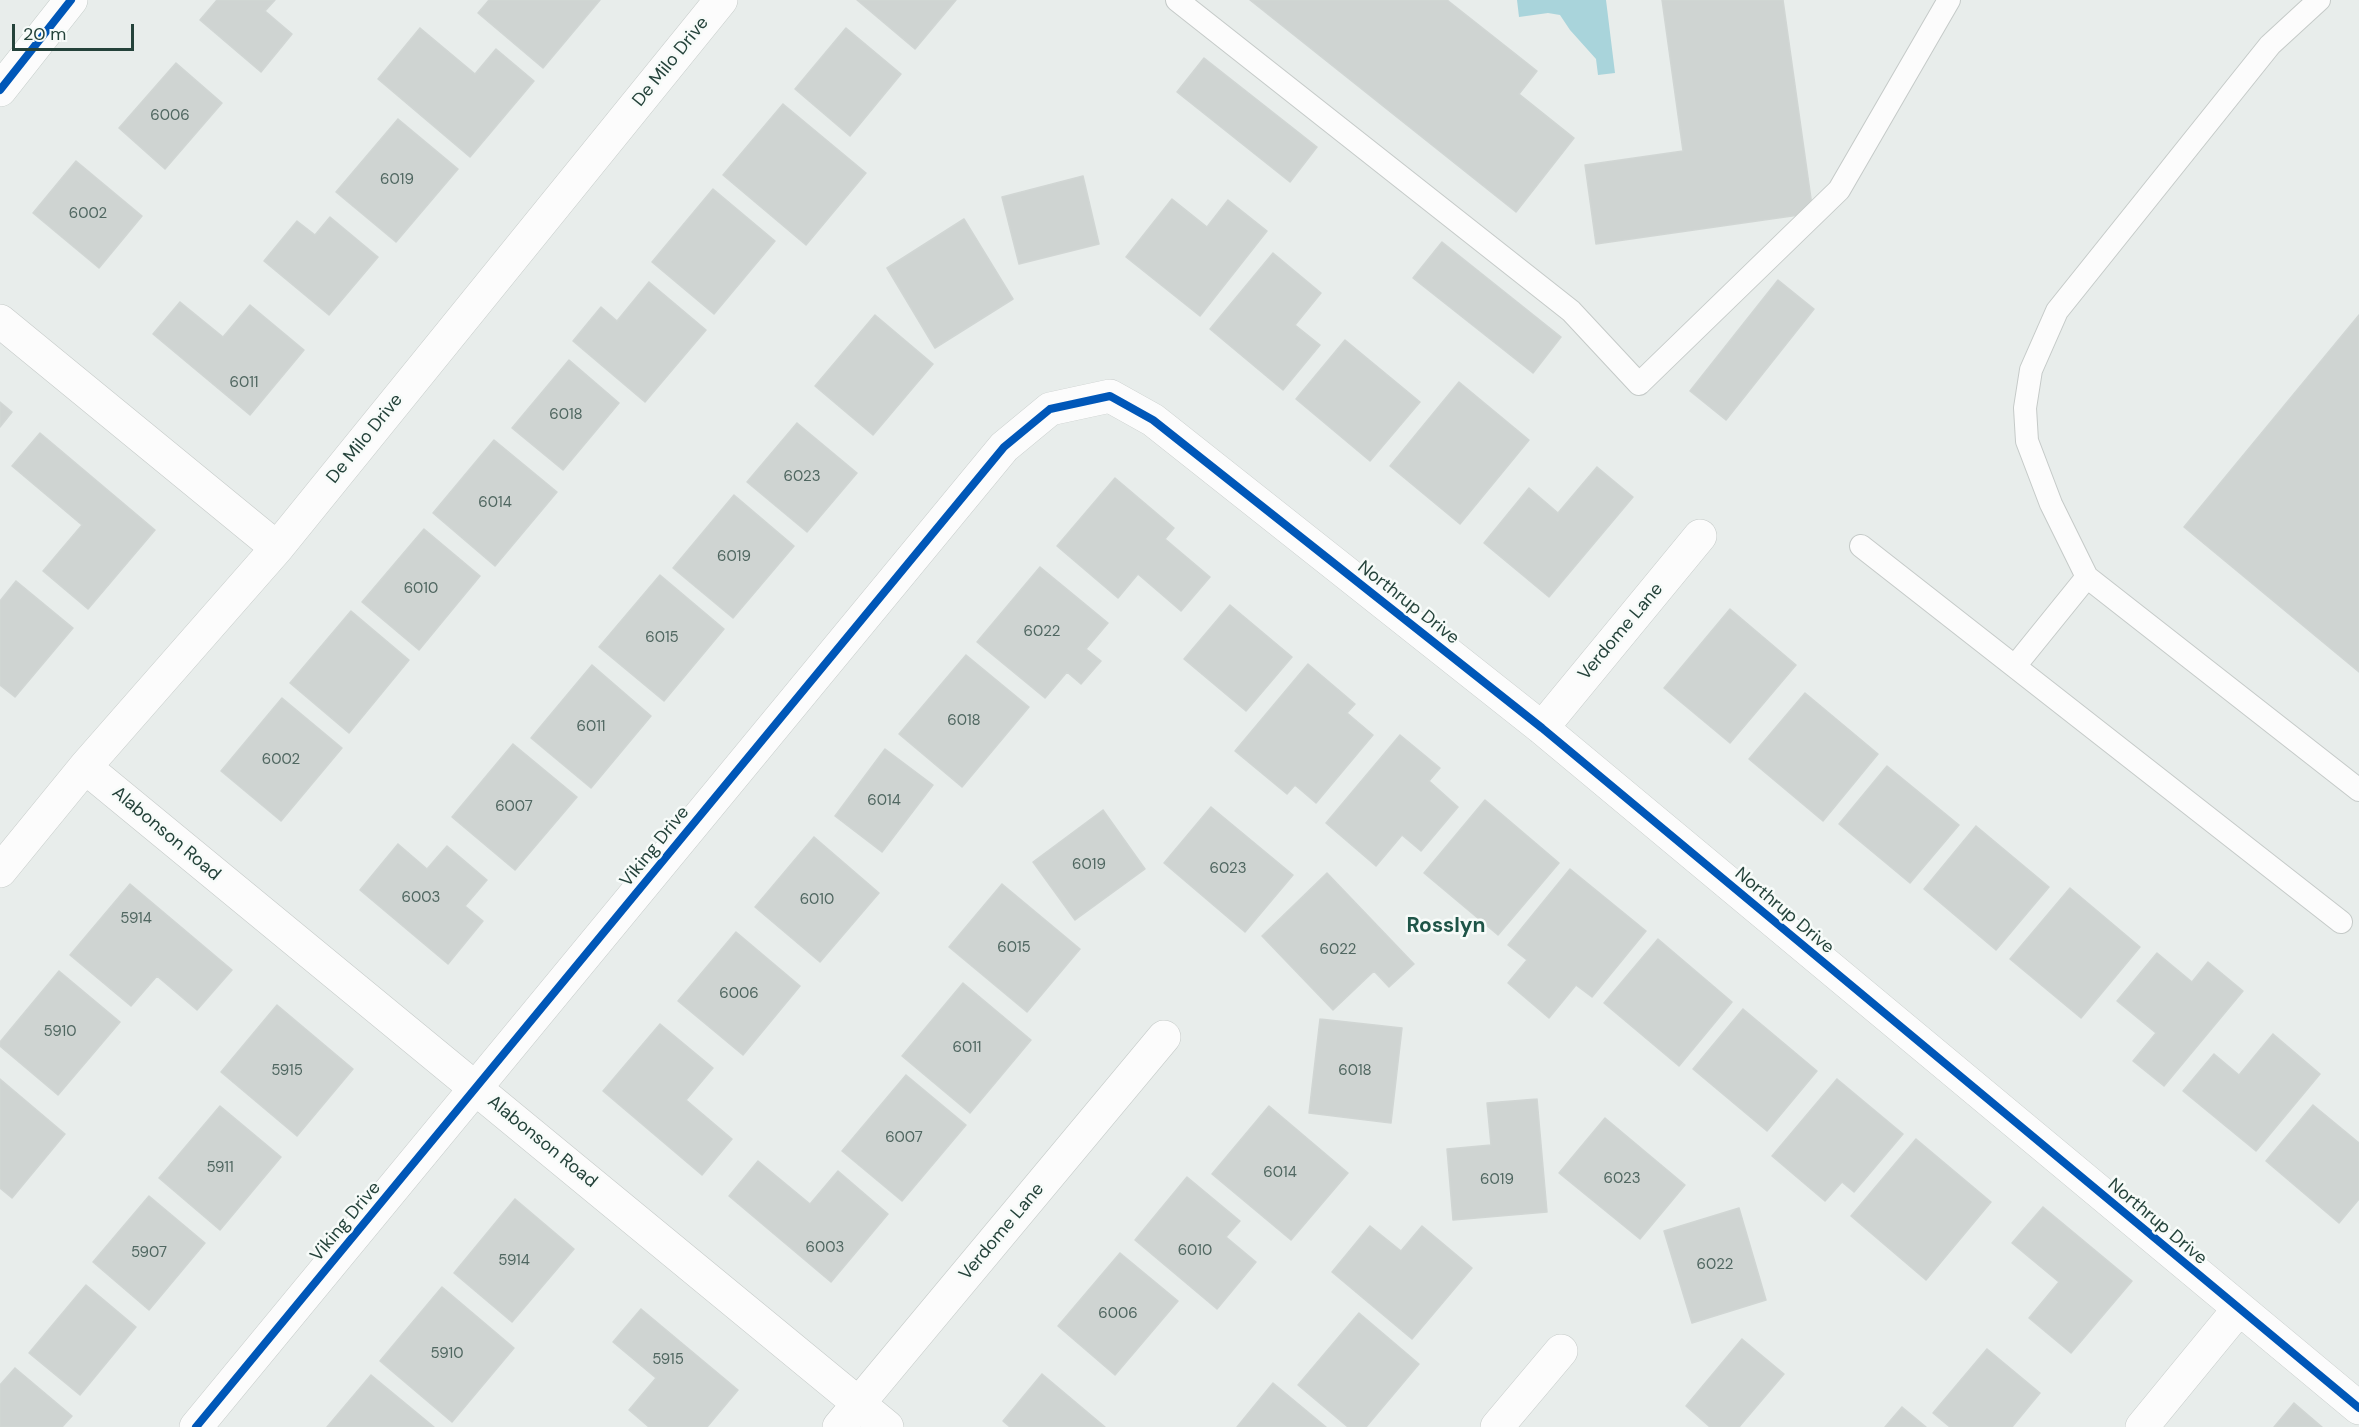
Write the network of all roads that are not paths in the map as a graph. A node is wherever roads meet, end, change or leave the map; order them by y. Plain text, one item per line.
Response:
1 (71, 0) edge
2 (721, 0) edge
3 (1177, 0) edge
4 (1949, 0) edge
5 (2319, 0) edge
6 (0, 90) edge
7 (0, 321) edge
8 (1184, 444) joint
9 (1700, 536) dead end
10 (1861, 546) dead end
11 (277, 548) junction
12 (2087, 577) junction
13 (2015, 666) junction
14 (1542, 728) junction
15 (85, 767) junction
16 (2359, 790) edge
17 (0, 871) edge
18 (2341, 922) dead end
19 (1164, 1037) dead end
20 (476, 1088) junction
21 (2238, 1310) junction
22 (1561, 1351) dead end
23 (2359, 1408) edge
24 (849, 1415) edge
25 (196, 1427) edge
26 (887, 1427) edge
27 (1497, 1427) edge
28 (2142, 1427) edge

1 - 6 street
2 - 11 street, De Milo Drive
3 - 4 lane
5 - 12 lane
7 - 11 street
8 - 14 street, Northrup Drive
8 - 20 street, Viking Drive
9 - 14 street, Verdome Lane
10 - 13 lane
11 - 15 street, De Milo Drive
12 - 13 lane
12 - 16 lane
13 - 18 lane
14 - 21 street, Northrup Drive
15 - 17 street, De Milo Drive
15 - 20 street, Alabonson Road
19 - 24 street, Verdome Lane
20 - 24 street, Alabonson Road
20 - 25 street, Viking Drive
21 - 23 street, Northrup Drive
21 - 28 street
22 - 27 street
24 - 26 street, Alabonson Road

